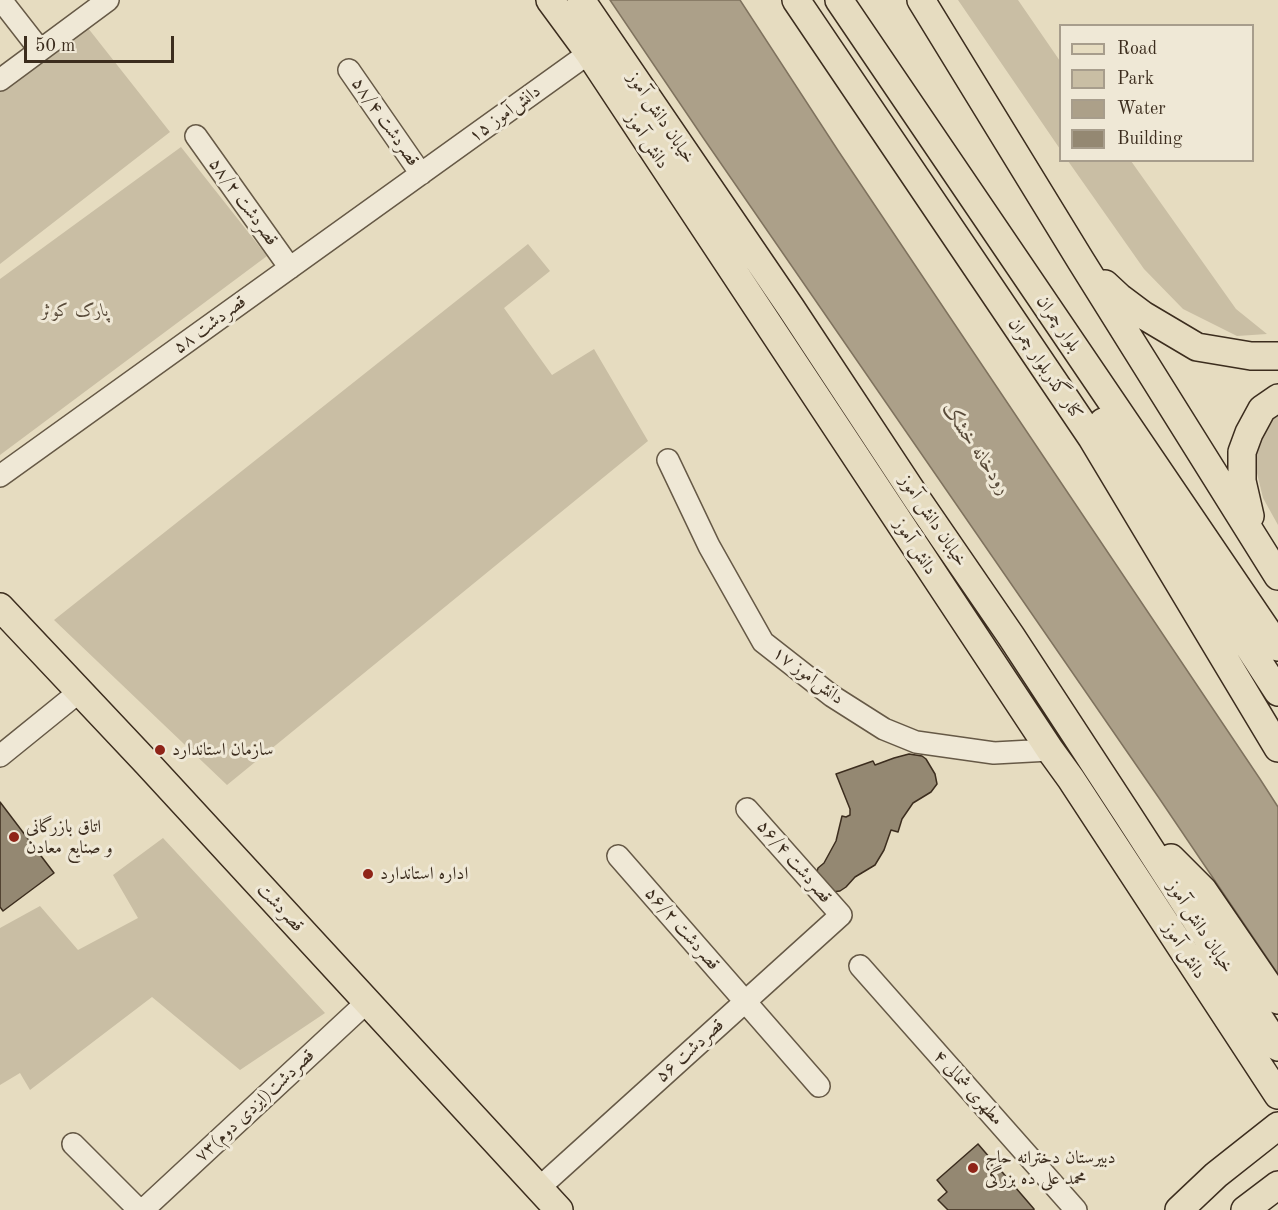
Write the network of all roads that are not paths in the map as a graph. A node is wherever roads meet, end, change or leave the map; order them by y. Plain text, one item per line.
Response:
1 (1, 0) edge
2 (108, 0) edge
3 (550, 0) edge
4 (581, 0) edge
5 (599, 0) edge
6 (796, 0) edge
7 (839, 0) edge
8 (921, 0) edge
9 (40, 50) junction
10 (589, 53) junction
11 (348, 70) dead end
12 (0, 80) edge
13 (196, 136) dead end
14 (421, 174) junction
15 (1081, 261) junction
16 (290, 268) junction
17 (1038, 293) junction
18 (1278, 356) edge
19 (1278, 398) edge
20 (668, 460) dead end
21 (0, 476) edge
22 (1255, 538) junction
23 (1278, 576) edge
24 (0, 608) edge
25 (1278, 646) edge
26 (79, 692) junction
27 (1278, 692) edge
28 (1278, 748) edge
29 (1050, 750) junction
30 (0, 756) edge
31 (747, 809) dead end
32 (618, 856) dead end
33 (1171, 858) junction
34 (841, 915) joint
35 (860, 966) dead end
36 (1278, 1000) edge
37 (745, 1001) junction
38 (367, 1002) junction
39 (1278, 1029) edge
40 (1278, 1047) edge
41 (819, 1086) dead end
42 (1278, 1095) edge
43 (1278, 1126) edge
44 (73, 1144) dead end
45 (1216, 1175) junction
46 (1278, 1185) edge
47 (539, 1188) junction
48 (141, 1210) edge
49 (559, 1210) edge
50 (1076, 1210) edge
51 (1160, 1210) edge
52 (1179, 1210) edge
53 (1246, 1210) edge

1 - 9 street
2 - 9 street
3 - 10 main road, دانش آموز
4 - 40 main road, خیابان دانش آموز
5 - 33 main road, خیابان دانش آموز
6 - 28 main road, کنار گذربلوار چمران
7 - 17 main road, بلوار چمران
8 - 15 main road
9 - 12 street
10 - 14 street, دانش‌آموز ۱۵
10 - 29 main road, دانش آموز
11 - 14 street, ۵۸/۴ قصردشت
13 - 16 street, ۵۸/۲ قصردشت
14 - 16 street, قصردشت ۵۸
15 - 18 main road
15 - 22 main road
16 - 21 street, قصردشت ۵۸
17 - 25 main road, بلوار چمران
17 - 27 main road
19 - 22 main road
20 - 29 street, دانش‌آموز ۱۷
22 - 23 main road
24 - 26 main road, قصردشت
26 - 30 street
26 - 38 main road, قصردشت
29 - 42 main road, دانش آموز
31 - 34 street, ۵۶/۴ قصردشت
32 - 37 street, ۵۶/۲ قصردشت
33 - 36 main road
33 - 39 main road, خیابان دانش آموز
34 - 37 street, ۵۶ قصردشت
35 - 50 street, ۴ مطهری شمالی
37 - 41 street, ۵۶/۲ قصردشت
37 - 47 street, ۵۶ قصردشت
38 - 47 main road, قصردشت
38 - 48 street, ۷۳قصردشت(ایزدی دوم)
43 - 45 main road
44 - 48 street, ۷۳قصردشت(ایزدی دوم)
45 - 51 main road
45 - 52 main road
46 - 53 main road
47 - 49 main road, قصردشت

